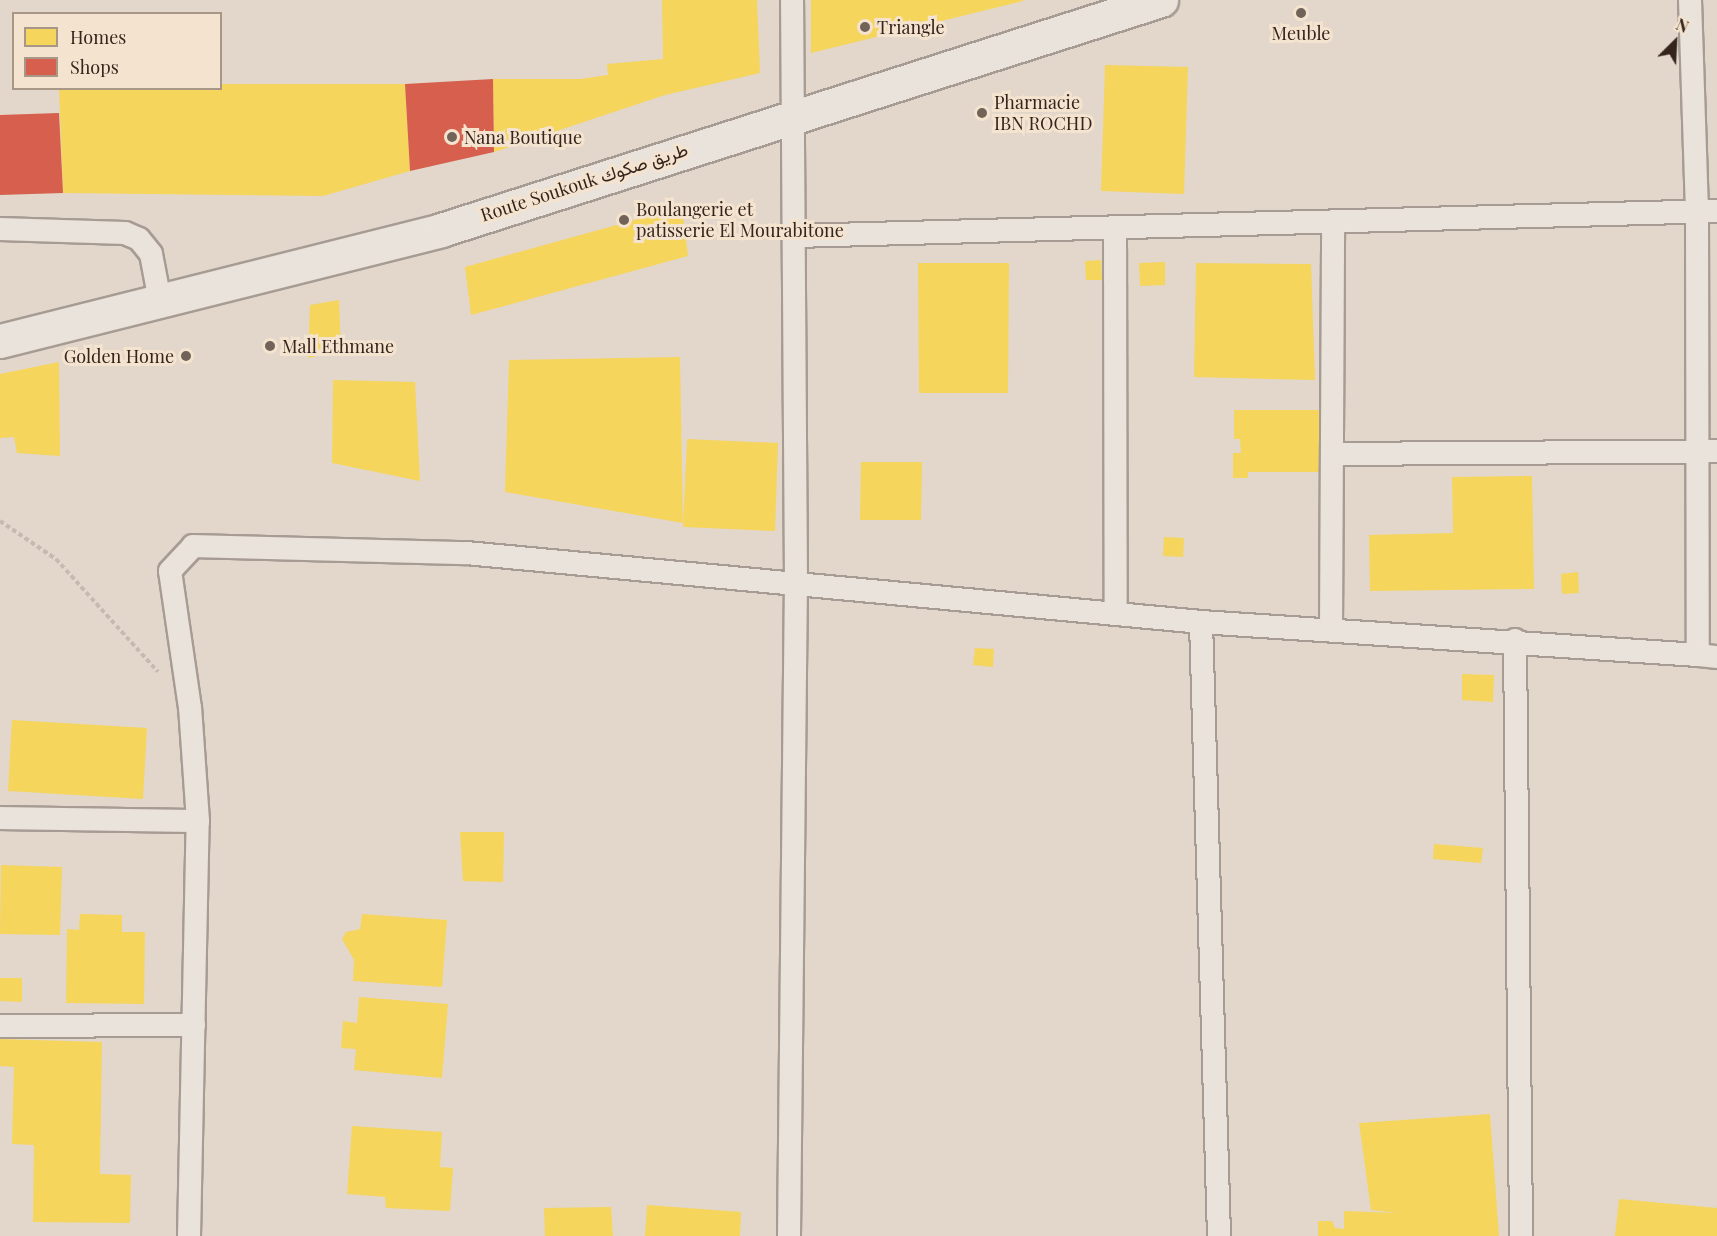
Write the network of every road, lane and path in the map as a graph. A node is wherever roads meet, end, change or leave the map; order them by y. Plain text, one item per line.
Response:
1 (792, 0) edge
2 (1161, 0) edge
3 (1690, 0) edge
4 (795, 113) junction
5 (1707, 211) edge
6 (1333, 223) junction
7 (0, 229) edge
8 (1115, 230) junction
9 (795, 236) junction
10 (160, 301) junction
11 (0, 341) edge
12 (1708, 451) edge
13 (1332, 454) junction
14 (0, 521) edge
15 (796, 581) junction
16 (1116, 613) junction
17 (1201, 622) junction
18 (1331, 629) junction
19 (1515, 640) junction
20 (1708, 656) edge
21 (190, 708) junction
22 (0, 818) edge
23 (198, 821) junction
24 (194, 1024) junction
25 (0, 1026) edge
26 (189, 1236) edge
27 (789, 1236) edge
28 (1219, 1236) edge
29 (1521, 1236) edge

1 - 4 street
2 - 4 street, Route Soukouk طريق صكوك
3 - 5 street
4 - 9 street
4 - 10 street, Route Soukouk طريق صكوك
5 - 6 street
5 - 12 street
6 - 8 street
6 - 13 street
7 - 10 street
8 - 9 street
8 - 16 street
9 - 15 street
10 - 11 street, Route Soukouk طريق صكوك
12 - 13 street
12 - 20 street
13 - 18 street
14 - 21 path
15 - 16 street
15 - 21 street
15 - 27 street
16 - 17 street
17 - 18 street
17 - 28 street
18 - 19 street
19 - 20 street
19 - 29 street
21 - 23 street
22 - 23 street
23 - 24 street
24 - 25 street
24 - 26 street

